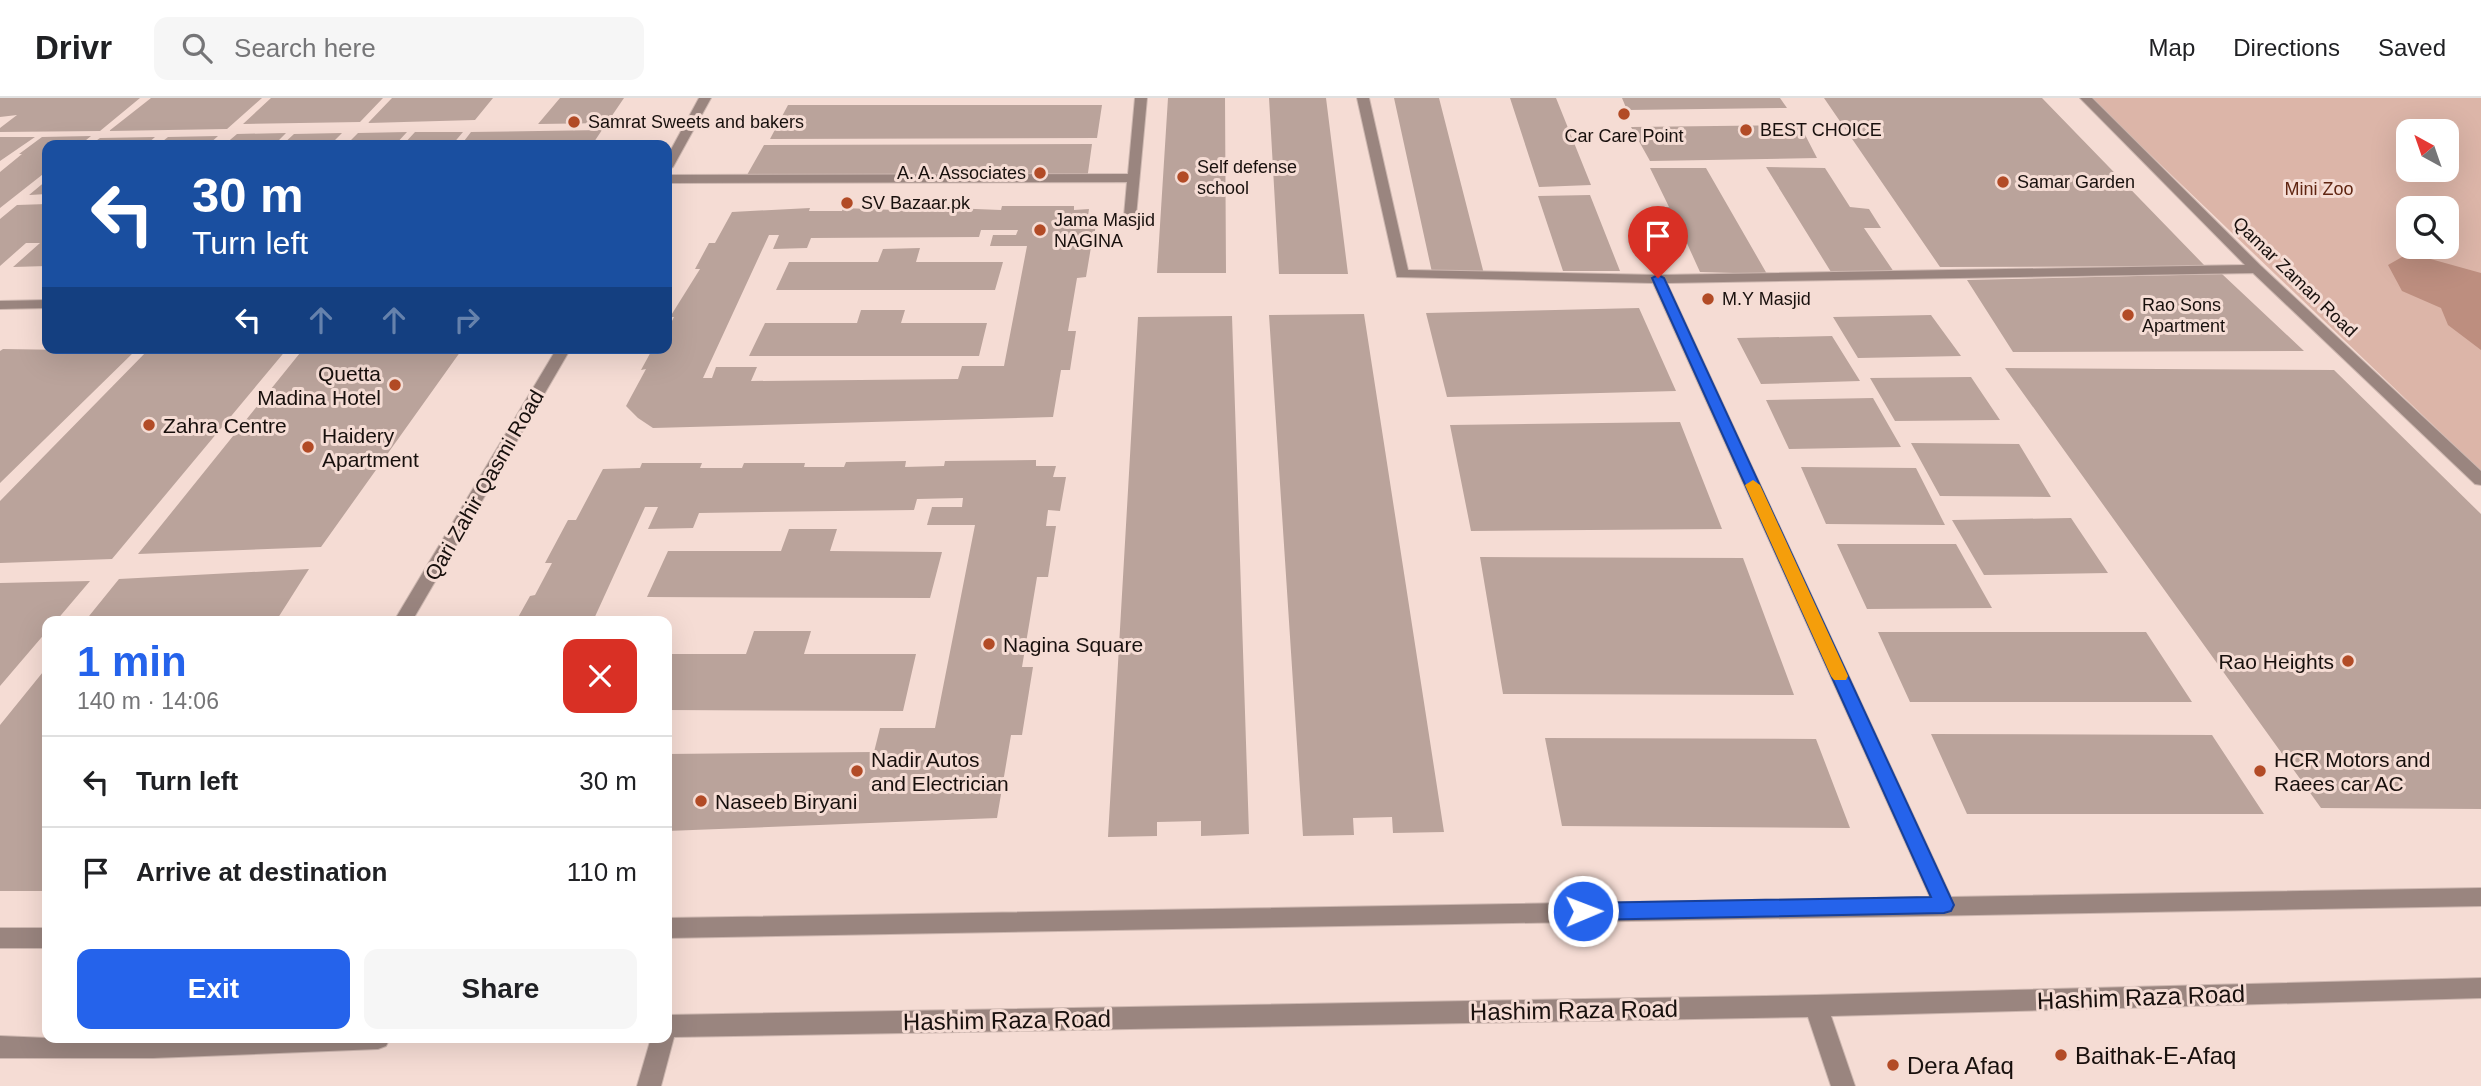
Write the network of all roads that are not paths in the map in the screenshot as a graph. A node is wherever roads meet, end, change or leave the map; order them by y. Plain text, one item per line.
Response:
1 (705, 98) edge
2 (1142, 98) edge
3 (1363, 98) edge
4 (2086, 98) edge
5 (672, 158) edge
6 (1135, 177) junction
7 (672, 179) edge
8 (1130, 216) dead end
9 (2256, 269) junction
10 (1658, 278) junction
11 (42, 304) edge
12 (0, 305) edge
13 (560, 354) edge
14 (2481, 480) edge
15 (406, 616) edge
16 (2481, 897) edge
17 (1944, 905) junction
18 (672, 928) edge
19 (0, 938) edge
20 (42, 938) edge
21 (2481, 988) edge
22 (1816, 1006) junction
23 (672, 1027) edge
24 (125, 1043) edge
25 (662, 1043) edge
26 (0, 1047) edge
27 (649, 1086) edge
28 (1843, 1086) edge

1 - 5 street
2 - 6 street
3 - 10 street
4 - 9 street, Qamar Zaman Road
6 - 7 street
6 - 8 street
9 - 10 street
9 - 14 street, Qamar Zaman Road
10 - 17 street
11 - 12 street
13 - 15 street, Qari Zahir Qasmi Road
16 - 17 street
17 - 18 street
19 - 20 street
21 - 22 street, Hashim Raza Road
22 - 23 street, Hashim Raza Road
22 - 28 street
24 - 26 street
25 - 27 street

